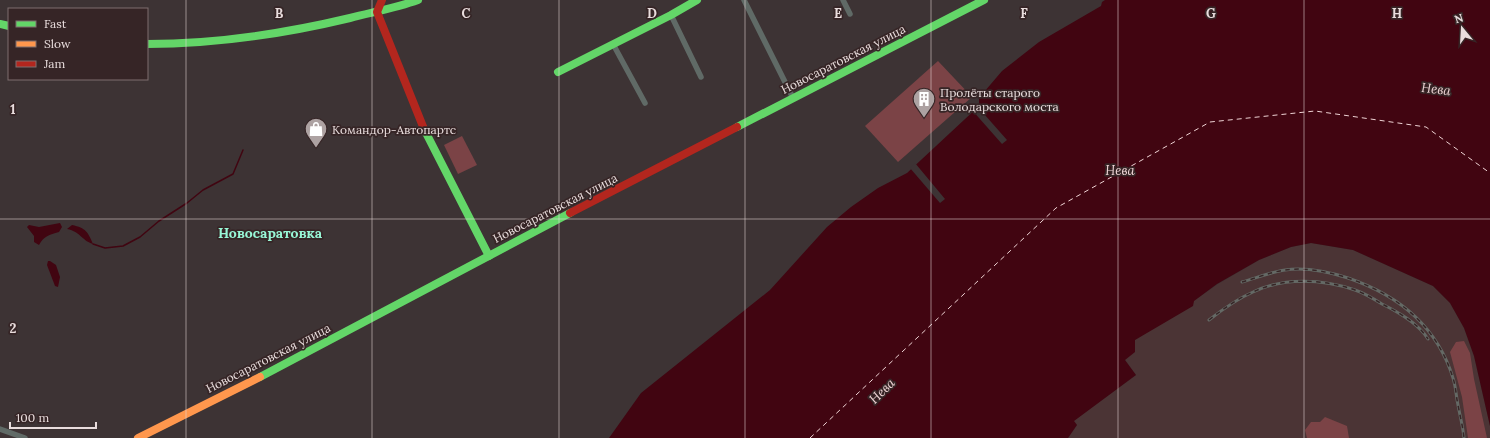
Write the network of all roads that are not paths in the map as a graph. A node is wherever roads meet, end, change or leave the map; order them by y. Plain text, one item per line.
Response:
1 (382, 0) edge
2 (418, 0) edge
3 (697, 0) edge
4 (744, 0) edge
5 (843, 0) edge
6 (984, 0) edge
7 (377, 12) junction
8 (850, 14) dead end
9 (671, 15) junction
10 (148, 44) edge
11 (613, 44) junction
12 (558, 72) dead end
13 (701, 77) dead end
14 (793, 98) junction
15 (644, 103) dead end
16 (489, 256) junction
17 (0, 429) edge
18 (25, 438) edge
19 (138, 438) edge

1 - 7 street
2 - 7 street
3 - 9 street
4 - 14 street
5 - 8 street
6 - 14 street, Новосаратовская улица
7 - 10 street
7 - 16 street
9 - 11 street
9 - 13 street
11 - 12 street
11 - 15 street
14 - 16 street, Новосаратовская улица
16 - 19 street, Новосаратовская улица
17 - 18 street

